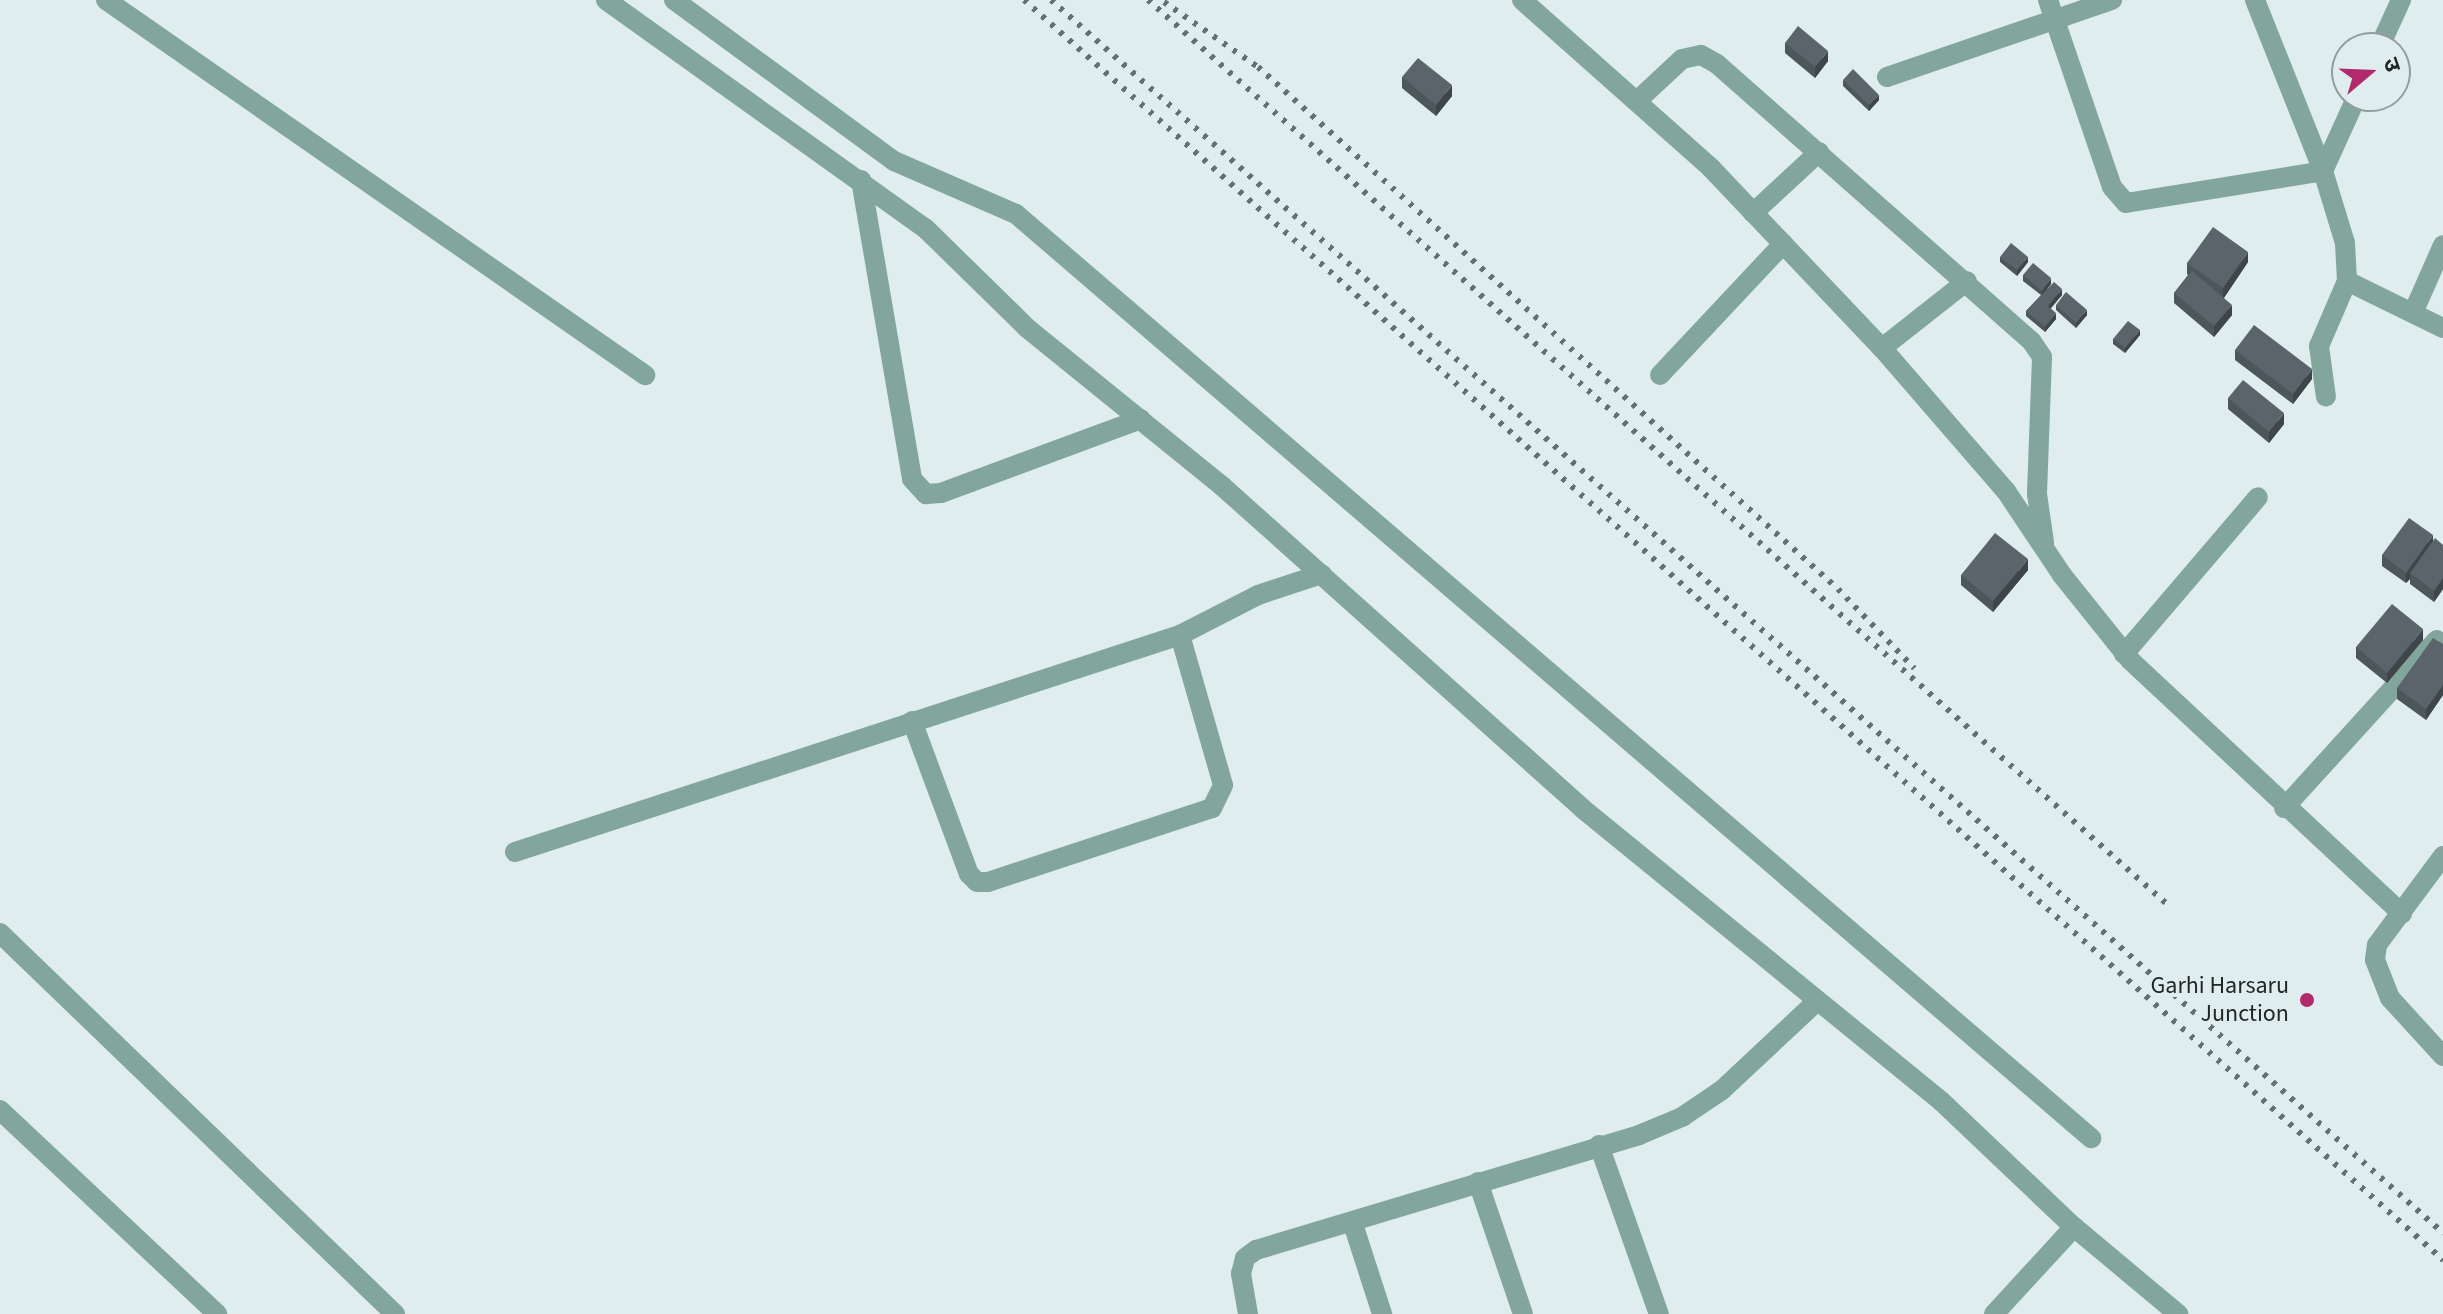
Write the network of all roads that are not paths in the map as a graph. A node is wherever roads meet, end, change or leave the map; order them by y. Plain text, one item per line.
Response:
1 (106, 0) edge
2 (606, 0) edge
3 (674, 0) edge
4 (1522, 0) edge
5 (2112, 0) edge
6 (2401, 0) edge
7 (2262, 6) edge
8 (2051, 10) edge
9 (2386, 32) edge
10 (1887, 77) dead end
11 (1638, 100) junction
12 (2350, 112) edge
13 (1819, 152) junction
14 (2323, 171) junction
15 (861, 180) junction
16 (1753, 213) junction
17 (1783, 244) junction
18 (2443, 245) edge
19 (1967, 281) junction
20 (2347, 281) junction
21 (2413, 313) junction
22 (2443, 328) edge
23 (1882, 348) junction
24 (645, 375) dead end
25 (1660, 375) dead end
26 (2326, 397) dead end
27 (1141, 419) junction
28 (2258, 497) dead end
29 (2045, 550) junction
30 (1322, 574) junction
31 (1180, 635) junction
32 (2437, 640) edge
33 (2124, 654) junction
34 (912, 721) junction
35 (2284, 808) junction
36 (515, 852) dead end
37 (2443, 856) edge
38 (2402, 914) junction
39 (0, 933) edge
40 (1817, 1001) junction
41 (2443, 1056) edge
42 (0, 1110) edge
43 (2091, 1138) dead end
44 (1599, 1145) junction
45 (1478, 1182) junction
46 (1353, 1224) junction
47 (2074, 1227) junction
48 (217, 1314) edge
49 (395, 1314) edge
50 (1248, 1314) edge
51 (1382, 1314) edge
52 (1523, 1314) edge
53 (1659, 1314) edge
54 (1994, 1314) edge
55 (2178, 1314) edge

1 - 24 street
2 - 15 street
3 - 43 street
4 - 11 street
5 - 8 street
6 - 9 street
7 - 14 street
8 - 10 street
8 - 14 street
11 - 13 street
11 - 16 street
12 - 14 street
13 - 16 street
13 - 19 street
14 - 20 street
15 - 27 street
15 - 27 street
16 - 17 street
17 - 23 street
17 - 25 street
18 - 21 street
19 - 23 street
19 - 29 street
20 - 21 street
20 - 26 street
21 - 22 street
23 - 29 street
27 - 30 street
28 - 33 street
29 - 33 street
30 - 31 street
30 - 40 street
31 - 34 street
31 - 34 street
32 - 35 street
33 - 35 street
34 - 36 street
35 - 38 street
37 - 38 street
38 - 41 street
39 - 49 street
40 - 44 street
40 - 47 street
42 - 48 street
44 - 45 street
44 - 53 street
45 - 46 street
45 - 52 street
46 - 50 street
46 - 51 street
47 - 54 street
47 - 55 street

